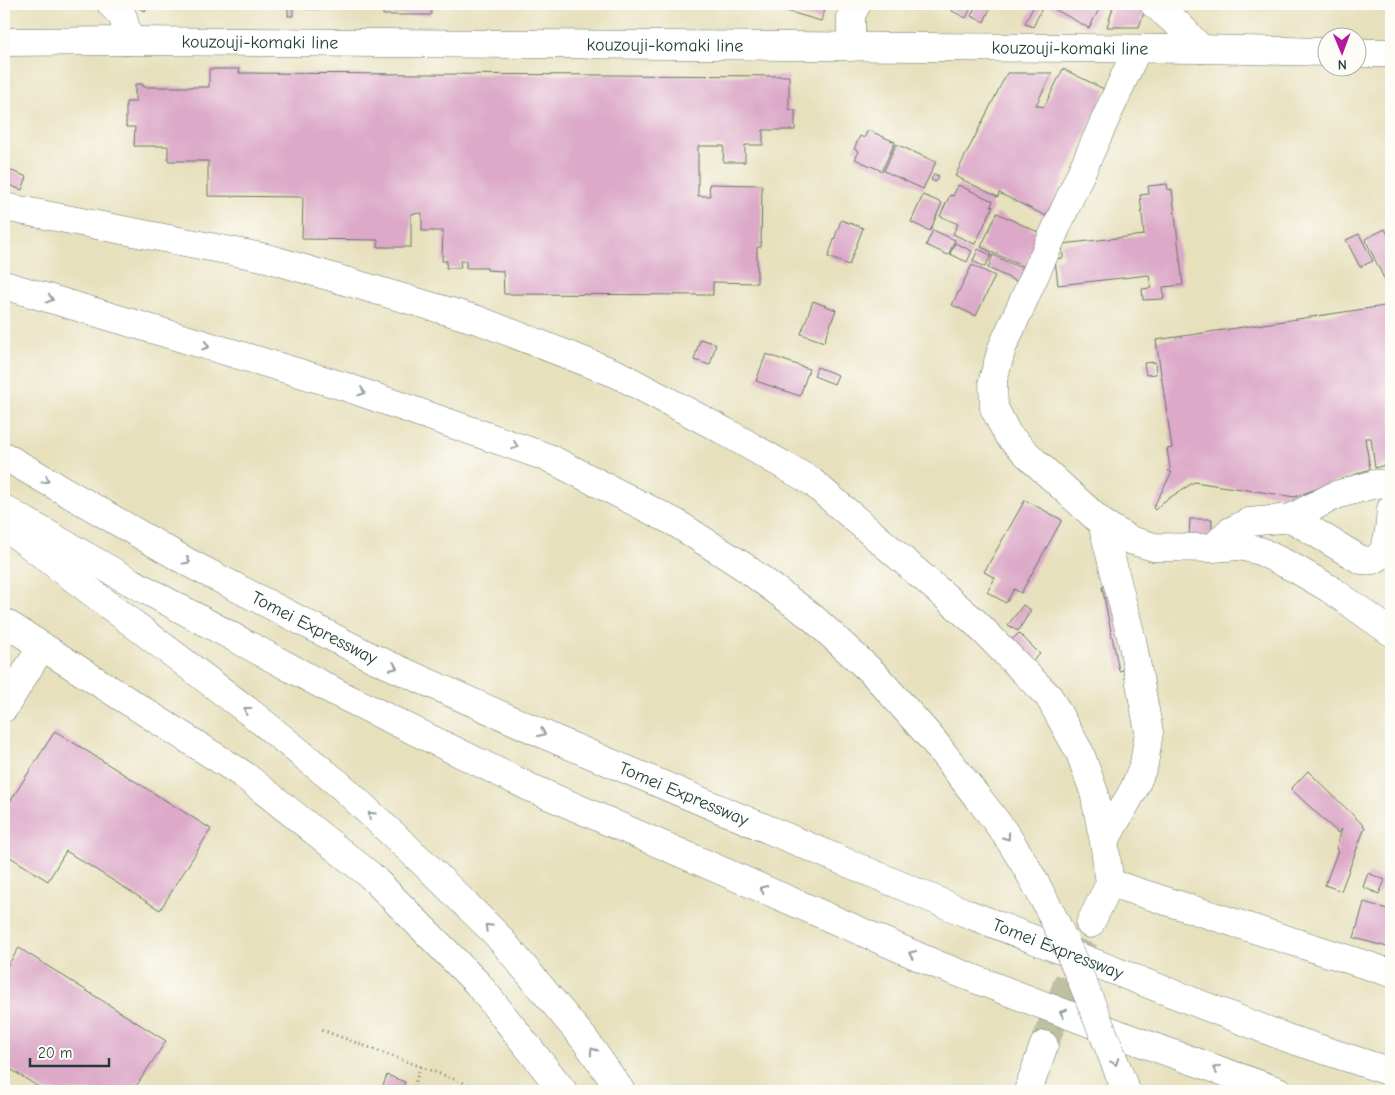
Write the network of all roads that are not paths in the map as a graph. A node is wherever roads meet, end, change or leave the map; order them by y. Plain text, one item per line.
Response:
1 (111, 4) edge
2 (857, 4) edge
3 (1154, 4) edge
4 (129, 41) junction
5 (4, 42) edge
6 (851, 47) junction
7 (1137, 49) junction
8 (1201, 49) junction
9 (1318, 52) edge
10 (1368, 53) edge
11 (1391, 53) edge
12 (4, 208) edge
13 (4, 285) edge
14 (4, 456) edge
15 (1391, 483) edge
16 (4, 509) edge
17 (1391, 509) edge
18 (1291, 518) junction
19 (1102, 523) junction
20 (4, 525) edge
21 (1213, 548) junction
22 (4, 622) edge
23 (1391, 632) edge
24 (42, 646) junction
25 (4, 708) edge
26 (1104, 842) junction
27 (1110, 883) junction
28 (1090, 924) tunnel mouth
29 (1391, 973) edge
30 (1044, 1045) tunnel mouth
31 (1391, 1072) edge
32 (563, 1091) edge
33 (621, 1091) edge
34 (1028, 1091) edge
35 (1126, 1091) edge
36 (1278, 1091) edge

1 - 4 main road
2 - 6 main road
3 - 8 main road
4 - 5 main road, kouzouji-komaki line
4 - 6 main road, kouzouji-komaki line
6 - 7 main road, kouzouji-komaki line
7 - 8 main road, kouzouji-komaki line
7 - 19 main road
8 - 9 main road, kouzouji-komaki line
10 - 11 main road
12 - 26 main road
13 -> 35 main road, bridge
14 -> 31 main road, Tomei Expressway
15 - 18 main road
36 -> 16 main road
17 - 18 main road
18 - 21 main road
19 - 21 main road
19 - 26 main road
33 -> 20 main road
21 - 23 main road
22 - 24 main road
24 - 25 main road
24 - 32 main road
26 - 27 main road
27 - 28 main road
27 - 29 main road
30 - 34 main road

